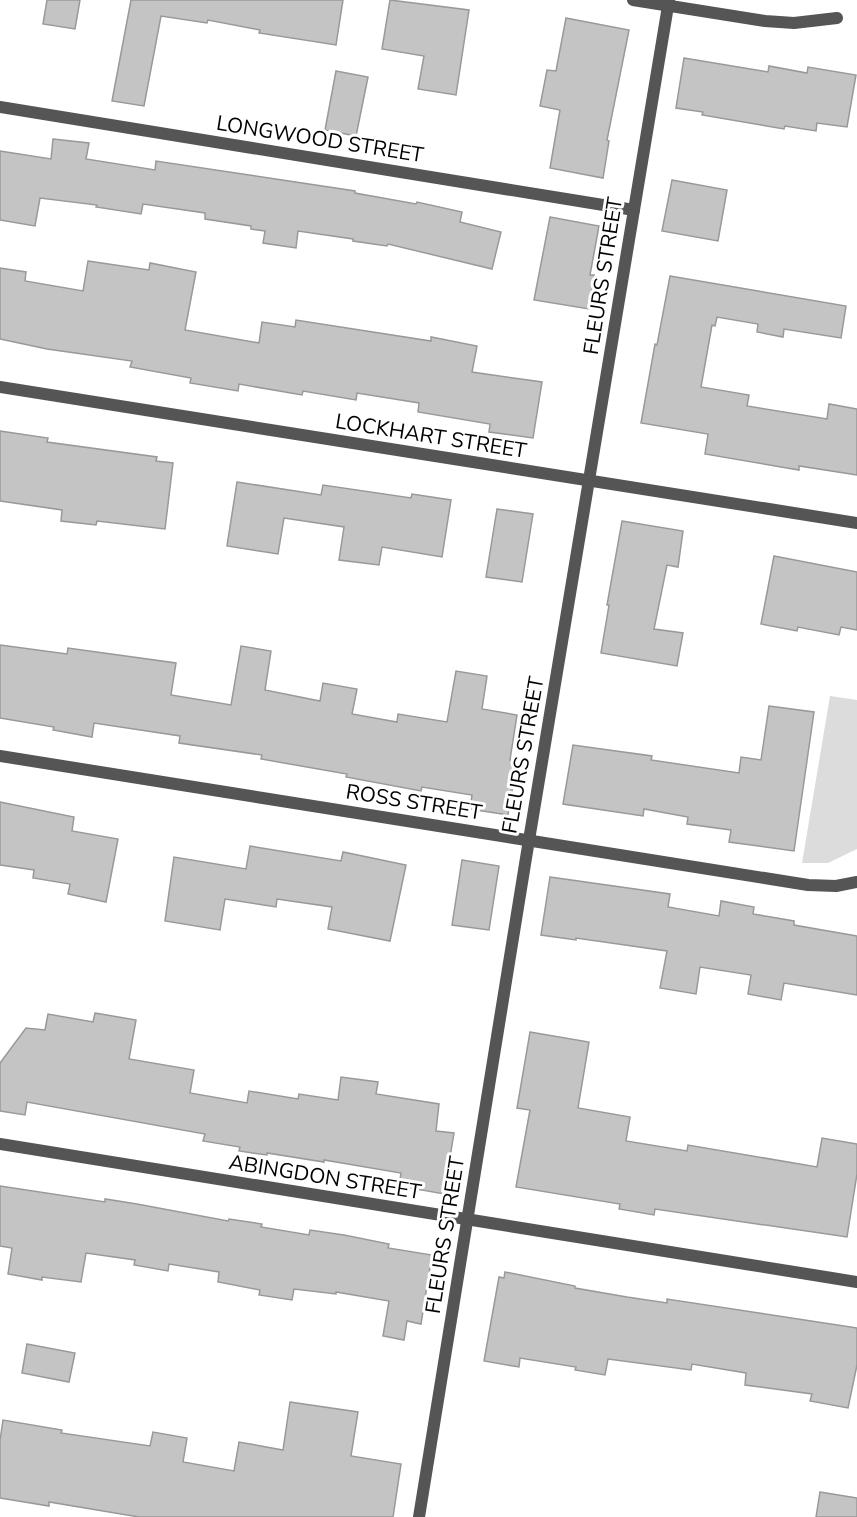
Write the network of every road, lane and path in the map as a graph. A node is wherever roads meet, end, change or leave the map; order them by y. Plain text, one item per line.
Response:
1 (633, 0) edge
2 (668, 3) edge
3 (837, 18) dead end
4 (0, 107) edge
5 (634, 210) junction
6 (0, 387) edge
7 (589, 481) junction
8 (857, 523) edge
9 (0, 756) edge
10 (529, 840) junction
11 (857, 882) edge
12 (0, 1144) edge
13 (467, 1220) junction
14 (857, 1282) edge
15 (419, 1517) edge

1 - 2 street
2 - 3 street
2 - 5 street, FLEURS STREET
4 - 5 street, LONGWOOD STREET
5 - 7 street, FLEURS STREET
6 - 7 street, LOCKHART STREET
7 - 8 street, LOCKHART STREET
7 - 10 street, FLEURS STREET
9 - 10 street, ROSS STREET
10 - 11 street, ROSS STREET
10 - 13 street, FLEURS STREET
12 - 13 street, ABINGDON STREET
13 - 14 street, ABINGDON STREET
13 - 15 street, FLEURS STREET

